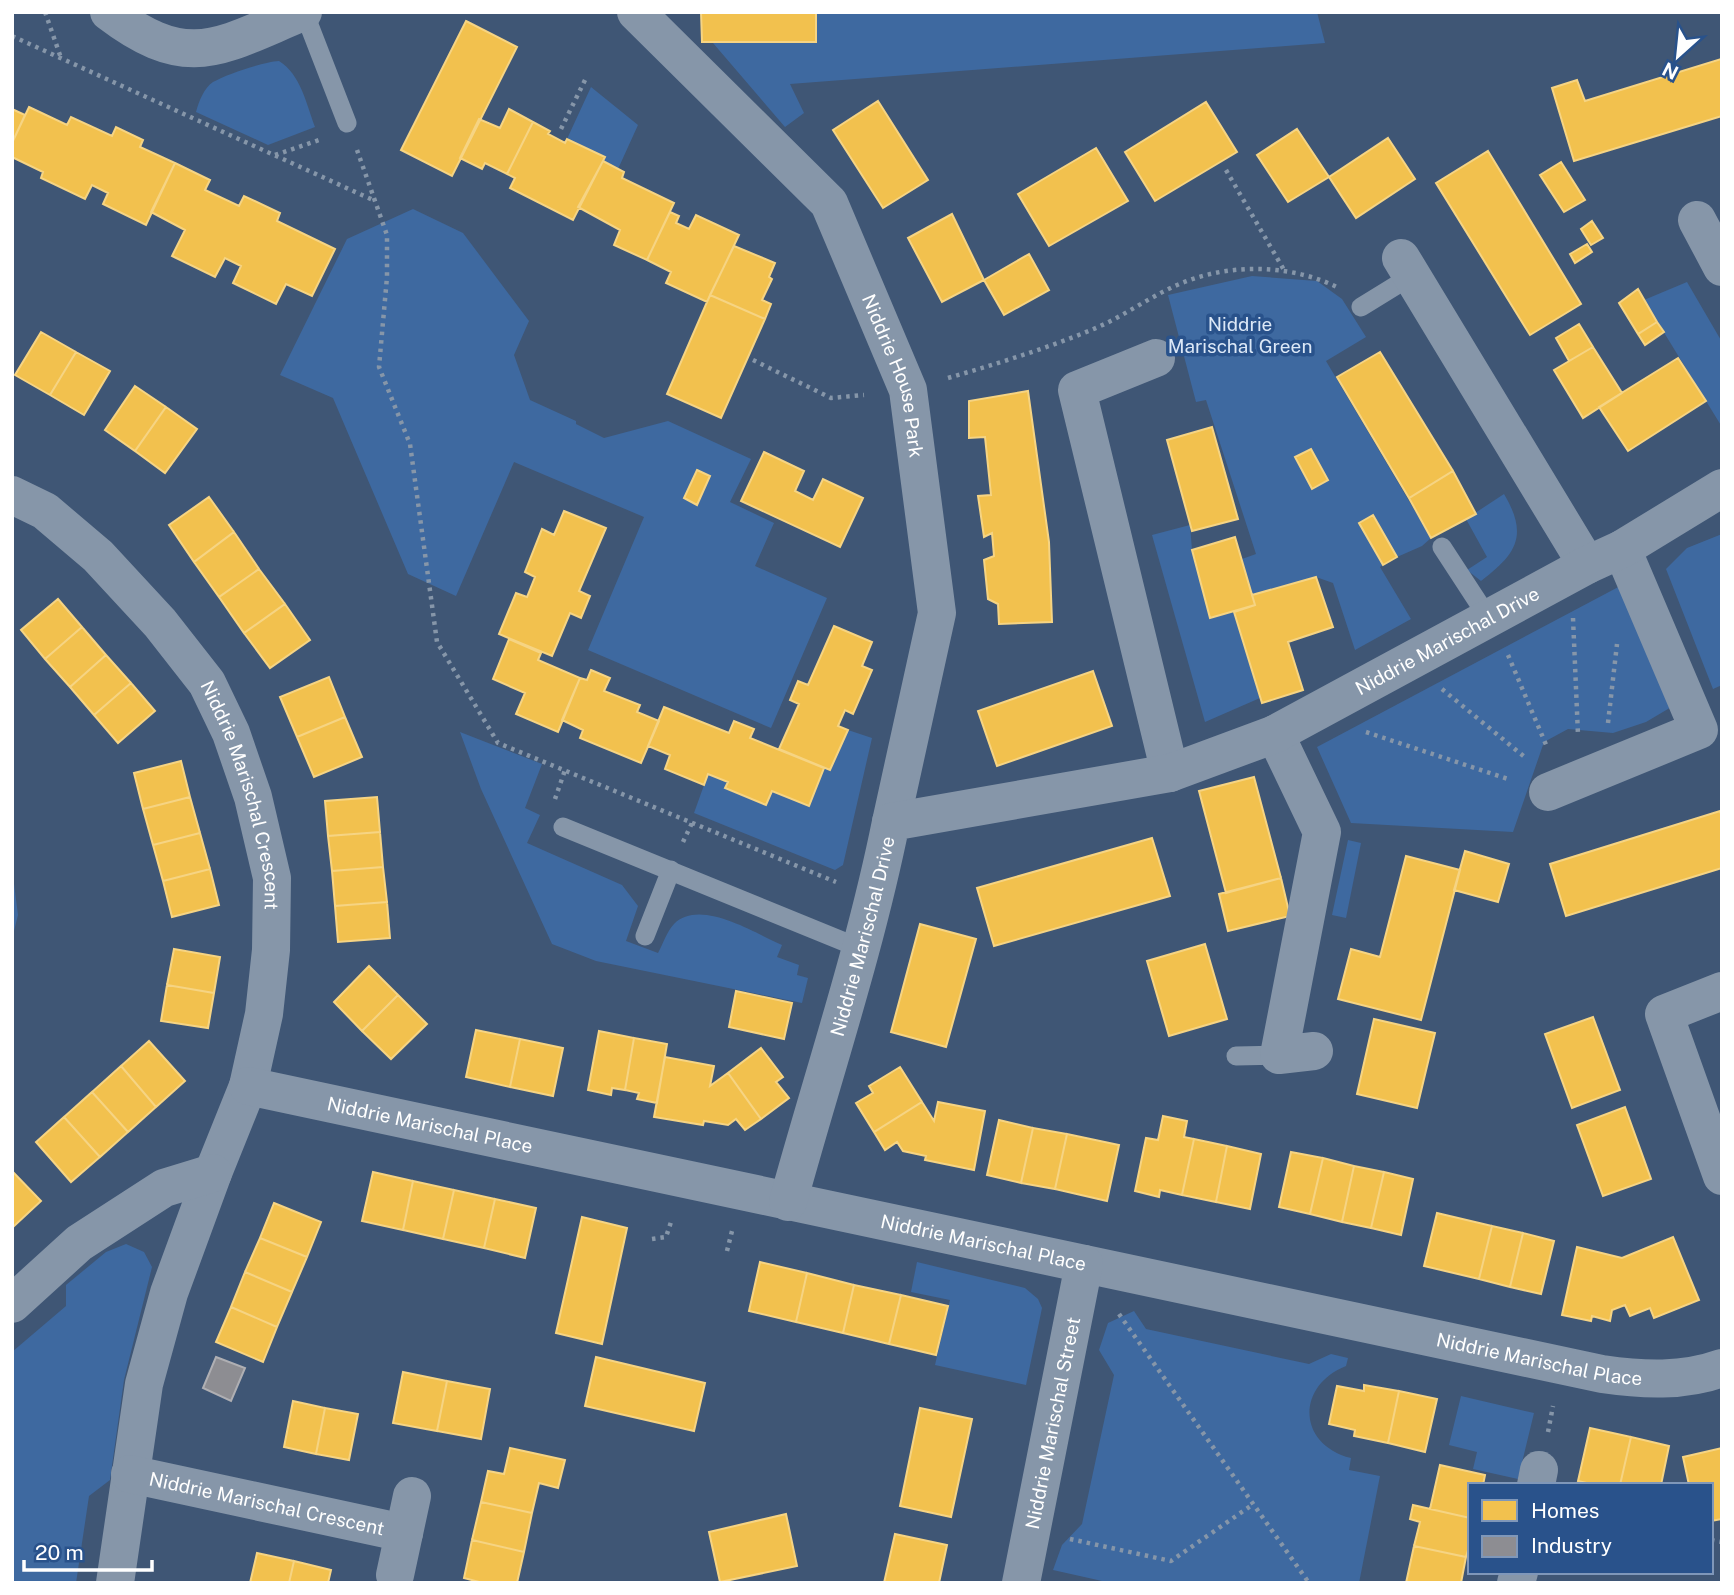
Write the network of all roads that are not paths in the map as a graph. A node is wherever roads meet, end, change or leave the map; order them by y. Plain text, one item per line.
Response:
1 (109, 12) edge
2 (303, 12) edge
3 (636, 12) edge
4 (349, 127) road end
5 (1697, 220) dead end
6 (1407, 266) joint
7 (1722, 267) edge
8 (1361, 307) road end
9 (1156, 358) dead end
10 (1722, 488) edge
11 (12, 495) edge
12 (1442, 547) dead end
13 (1622, 549) junction
14 (1574, 573) junction
15 (1489, 619) junction
16 (1275, 734) junction
17 (1710, 740) edge
18 (1170, 773) junction
19 (1573, 782) road end
20 (891, 822) junction
21 (563, 827) dead end
22 (671, 870) junction
23 (645, 936) dead end
24 (862, 949) junction
25 (1722, 991) edge
26 (1296, 1053) joint
27 (1236, 1056) dead end
28 (248, 1086) junction
29 (213, 1173) junction
30 (1722, 1177) edge
31 (788, 1202) junction
32 (1084, 1264) junction
33 (12, 1304) edge
34 (1722, 1368) edge
35 (130, 1474) junction
36 (412, 1496) dead end
37 (404, 1533) junction
38 (396, 1576) dead end
39 (115, 1583) edge
40 (1021, 1583) edge

1 - 2 street
2 - 4 lane
3 - 20 street, Niddrie House Park
5 - 7 street
6 - 8 lane
6 - 14 street
9 - 18 street
10 - 13 street, Niddrie Marischal Drive
11 - 28 street, Niddrie Marischal Crescent
12 - 15 lane
13 - 14 street, Niddrie Marischal Drive
13 - 17 street
14 - 15 street, Niddrie Marischal Drive
15 - 16 street, Niddrie Marischal Drive
16 - 18 street, Niddrie Marischal Drive
16 - 26 street
17 - 19 street
18 - 20 street, Niddrie Marischal Drive
20 - 24 street, Niddrie Marischal Drive
21 - 22 lane
22 - 23 lane
22 - 24 lane
24 - 31 street, Niddrie Marischal Drive
25 - 30 street
26 - 27 lane
28 - 29 street, Niddrie Marischal Crescent
28 - 31 street, Niddrie Marischal Place
29 - 33 street
29 - 35 street, Niddrie Marischal Crescent
31 - 32 street, Niddrie Marischal Place
32 - 34 street, Niddrie Marischal Place
32 - 40 street, Niddrie Marischal Street
35 - 37 street, Niddrie Marischal Crescent
35 - 39 street, Niddrie Marischal Crescent
36 - 37 street, Niddrie Marischal Crescent
37 - 38 street, Niddrie Marischal Crescent

